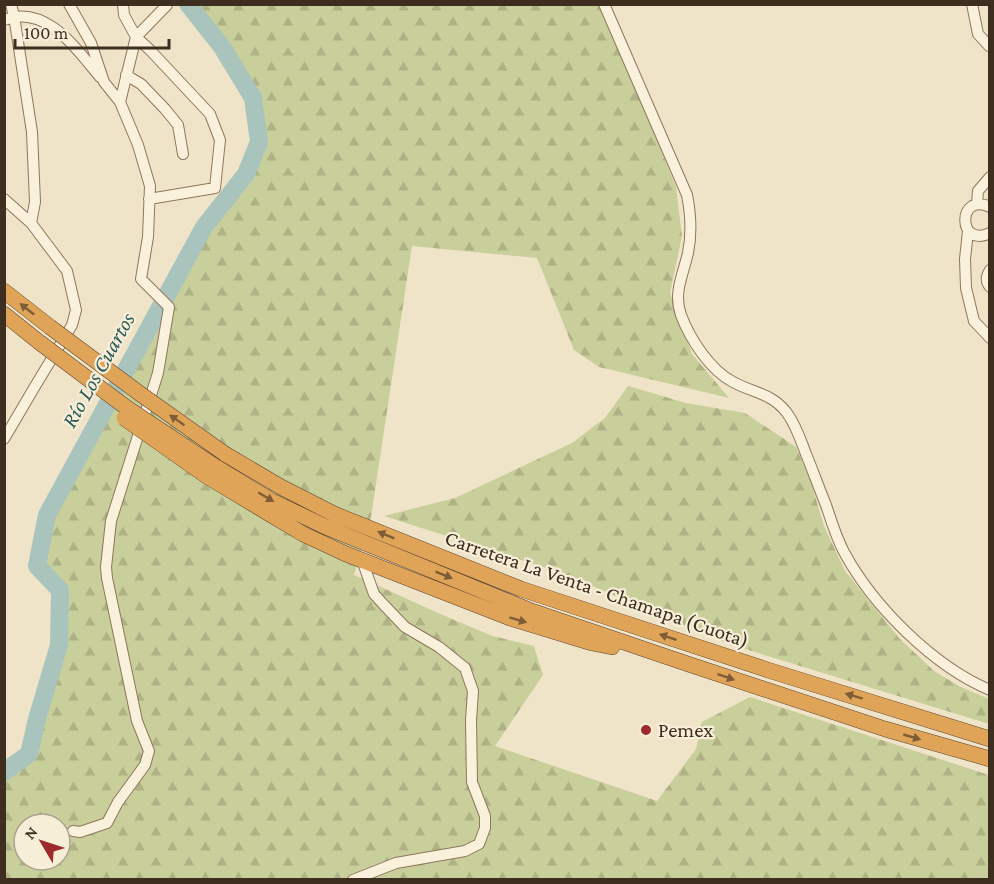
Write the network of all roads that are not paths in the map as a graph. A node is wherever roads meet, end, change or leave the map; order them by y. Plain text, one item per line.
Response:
1 (11, 4) edge
2 (69, 4) edge
3 (123, 4) edge
4 (604, 4) edge
5 (972, 4) edge
6 (167, 5) edge
7 (9, 18) edge
8 (136, 37) junction
9 (989, 45) edge
10 (126, 75) junction
11 (104, 82) junction
12 (120, 102) junction
13 (183, 154) dead end
14 (990, 177) edge
15 (4, 199) edge
16 (149, 199) junction
17 (977, 204) junction
18 (990, 207) edge
19 (31, 222) junction
20 (968, 231) junction
21 (986, 234) edge
22 (965, 259) junction
23 (990, 270) edge
24 (990, 287) edge
25 (4, 291) edge
26 (4, 314) edge
27 (4, 325) edge
28 (990, 338) edge
29 (37, 345) junction
30 (4, 439) edge
31 (216, 466) junction
32 (362, 560) junction
33 (688, 664) junction
34 (990, 690) edge
35 (990, 739) edge
36 (990, 759) edge
37 (73, 831) dead end
38 (353, 879) edge

1 - 7 street
2 - 11 street
3 - 8 street
4 - 34 street
5 - 9 street
6 - 8 street
7 - 11 street
7 - 19 street
8 - 10 street
8 - 16 street
10 - 12 street
10 - 13 street
11 - 12 street
12 - 16 street
14 - 17 street
15 - 19 street
16 - 37 street
17 - 18 street
17 - 20 street
19 - 30 street
20 - 21 street
20 - 22 street
21 - 22 street
22 - 28 street
23 - 24 street
31 -> 25 highway, Carretera La Venta - Chamapa (Cuota), bridge
26 - 29 highway, Carretera La Venta - Chamapa (Cuota)
27 - 29 highway
29 - 31 highway, Carretera La Venta - Chamapa (Cuota), bridge
31 - 32 highway
31 -> 33 highway, Carretera La Venta - Chamapa (Cuota)
35 -> 31 highway, Carretera La Venta - Chamapa (Cuota)
32 -> 33 highway
32 - 38 street
33 -> 36 highway, Carretera La Venta - Chamapa (Cuota)

